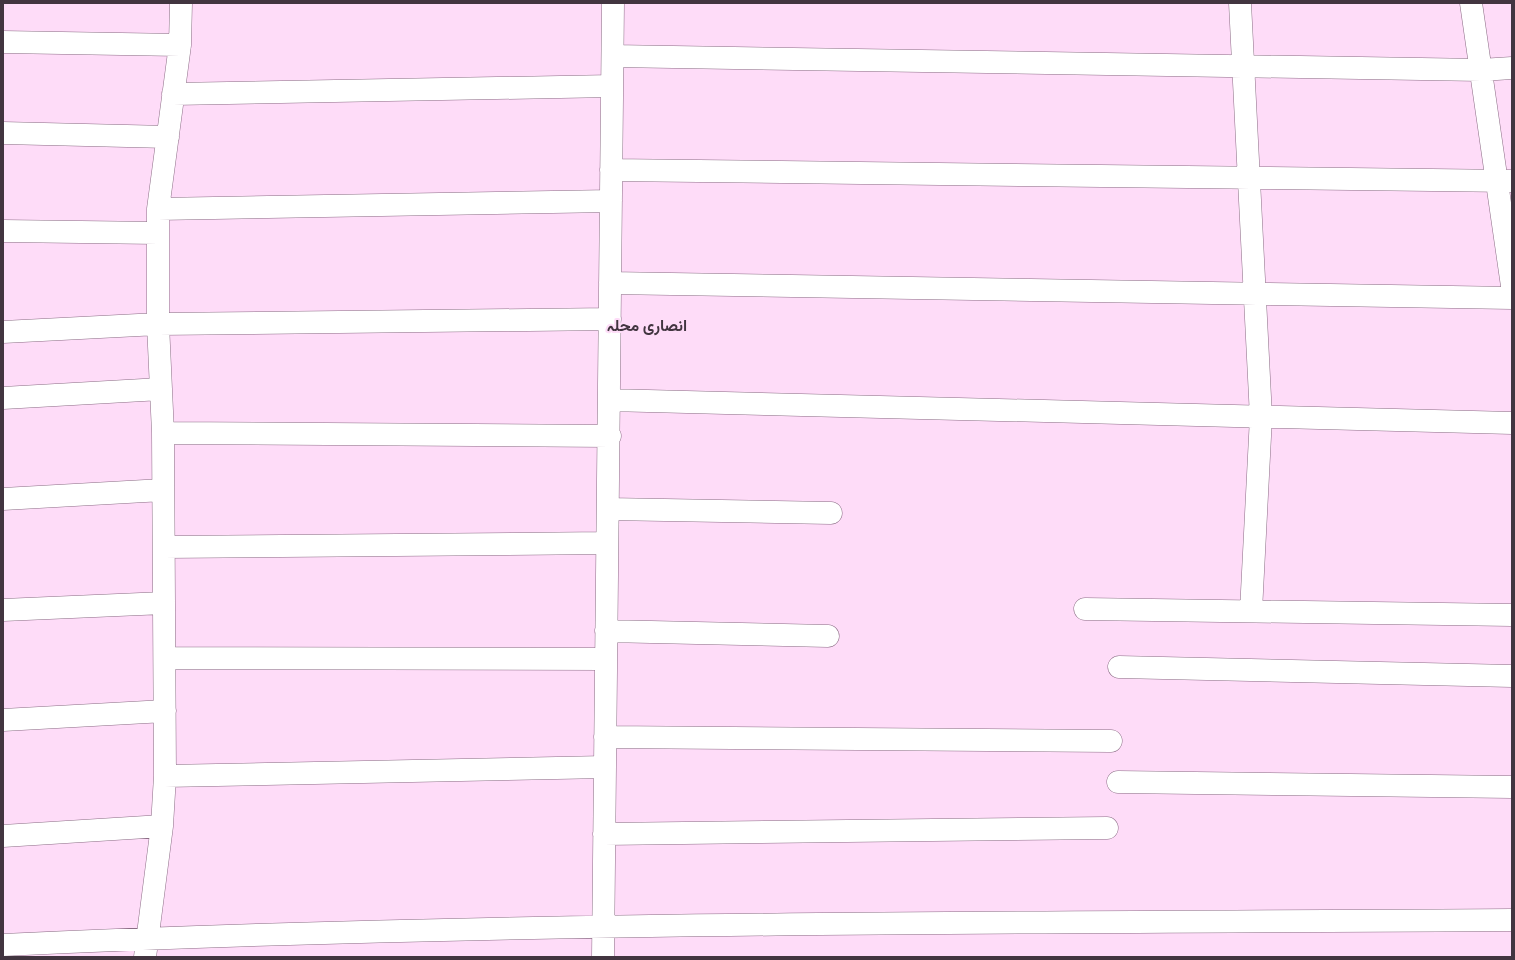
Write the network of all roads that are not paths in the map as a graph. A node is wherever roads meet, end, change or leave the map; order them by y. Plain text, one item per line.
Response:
1 (181, 3) edge
2 (613, 3) edge
3 (1240, 3) edge
4 (1471, 3) edge
5 (3, 42) edge
6 (180, 45) junction
7 (613, 56) junction
8 (1243, 66) junction
9 (1512, 68) edge
10 (1481, 70) junction
11 (612, 86) junction
12 (173, 94) junction
13 (3, 132) edge
14 (168, 137) junction
15 (611, 170) junction
16 (1249, 178) junction
17 (1504, 182) edge
18 (611, 201) junction
19 (158, 209) junction
20 (3, 231) edge
21 (158, 233) junction
22 (610, 283) junction
23 (1512, 286) edge
24 (1255, 294) junction
25 (1512, 298) edge
26 (610, 319) junction
27 (158, 324) junction
28 (3, 332) edge
29 (161, 389) junction
30 (3, 398) edge
31 (609, 400) junction
32 (1261, 417) junction
33 (1512, 423) edge
34 (163, 433) junction
35 (610, 436) junction
36 (164, 490) junction
37 (3, 499) edge
38 (608, 509) junction
39 (831, 513) dead end
40 (607, 543) junction
41 (164, 547) junction
42 (164, 603) junction
43 (1085, 608) dead end
44 (3, 610) edge
45 (1251, 611) junction
46 (1512, 615) edge
47 (606, 631) junction
48 (828, 636) dead end
49 (165, 658) junction
50 (606, 659) junction
51 (1119, 667) dead end
52 (1512, 676) edge
53 (165, 711) junction
54 (3, 720) edge
55 (605, 736) junction
56 (1112, 741) dead end
57 (605, 767) junction
58 (165, 776) junction
59 (1118, 782) dead end
60 (1512, 787) edge
61 (162, 826) junction
62 (1107, 828) dead end
63 (604, 834) junction
64 (3, 836) edge
65 (1512, 920) edge
66 (603, 925) junction
67 (3, 945) edge
68 (146, 948) edge
69 (603, 957) edge

1 - 6 street
2 - 7 street
3 - 8 street
4 - 10 street
5 - 6 street
6 - 12 street
7 - 8 street
7 - 11 street
8 - 10 street
8 - 16 street
9 - 10 street
10 - 17 street
11 - 12 street
11 - 15 street
12 - 14 street
13 - 14 street
14 - 19 street
15 - 16 street
15 - 18 street
16 - 17 street
16 - 24 street
17 - 23 street
18 - 19 street
18 - 22 street
19 - 21 street
20 - 21 street
21 - 27 street
22 - 24 street
22 - 26 street
24 - 25 street
24 - 32 street
26 - 27 street
26 - 31 street
27 - 28 street
27 - 29 street
29 - 30 street
29 - 34 street
31 - 32 street
31 - 35 street
32 - 33 street
32 - 45 street
34 - 35 street
34 - 36 street
35 - 38 street
36 - 37 street
36 - 41 street
38 - 39 street
38 - 40 street
40 - 41 street
40 - 47 street
41 - 42 street
42 - 44 street
42 - 49 street
43 - 45 street
45 - 46 street
47 - 48 street
47 - 50 street
49 - 50 street
49 - 53 street
50 - 55 street
51 - 52 street
53 - 54 street
53 - 58 street
55 - 56 street
55 - 57 street
57 - 58 street
57 - 63 street
58 - 61 street
59 - 60 street
61 - 64 street
61 - 68 street
62 - 63 street
63 - 66 street
65 - 66 street
66 - 68 street
66 - 69 street
67 - 68 street

